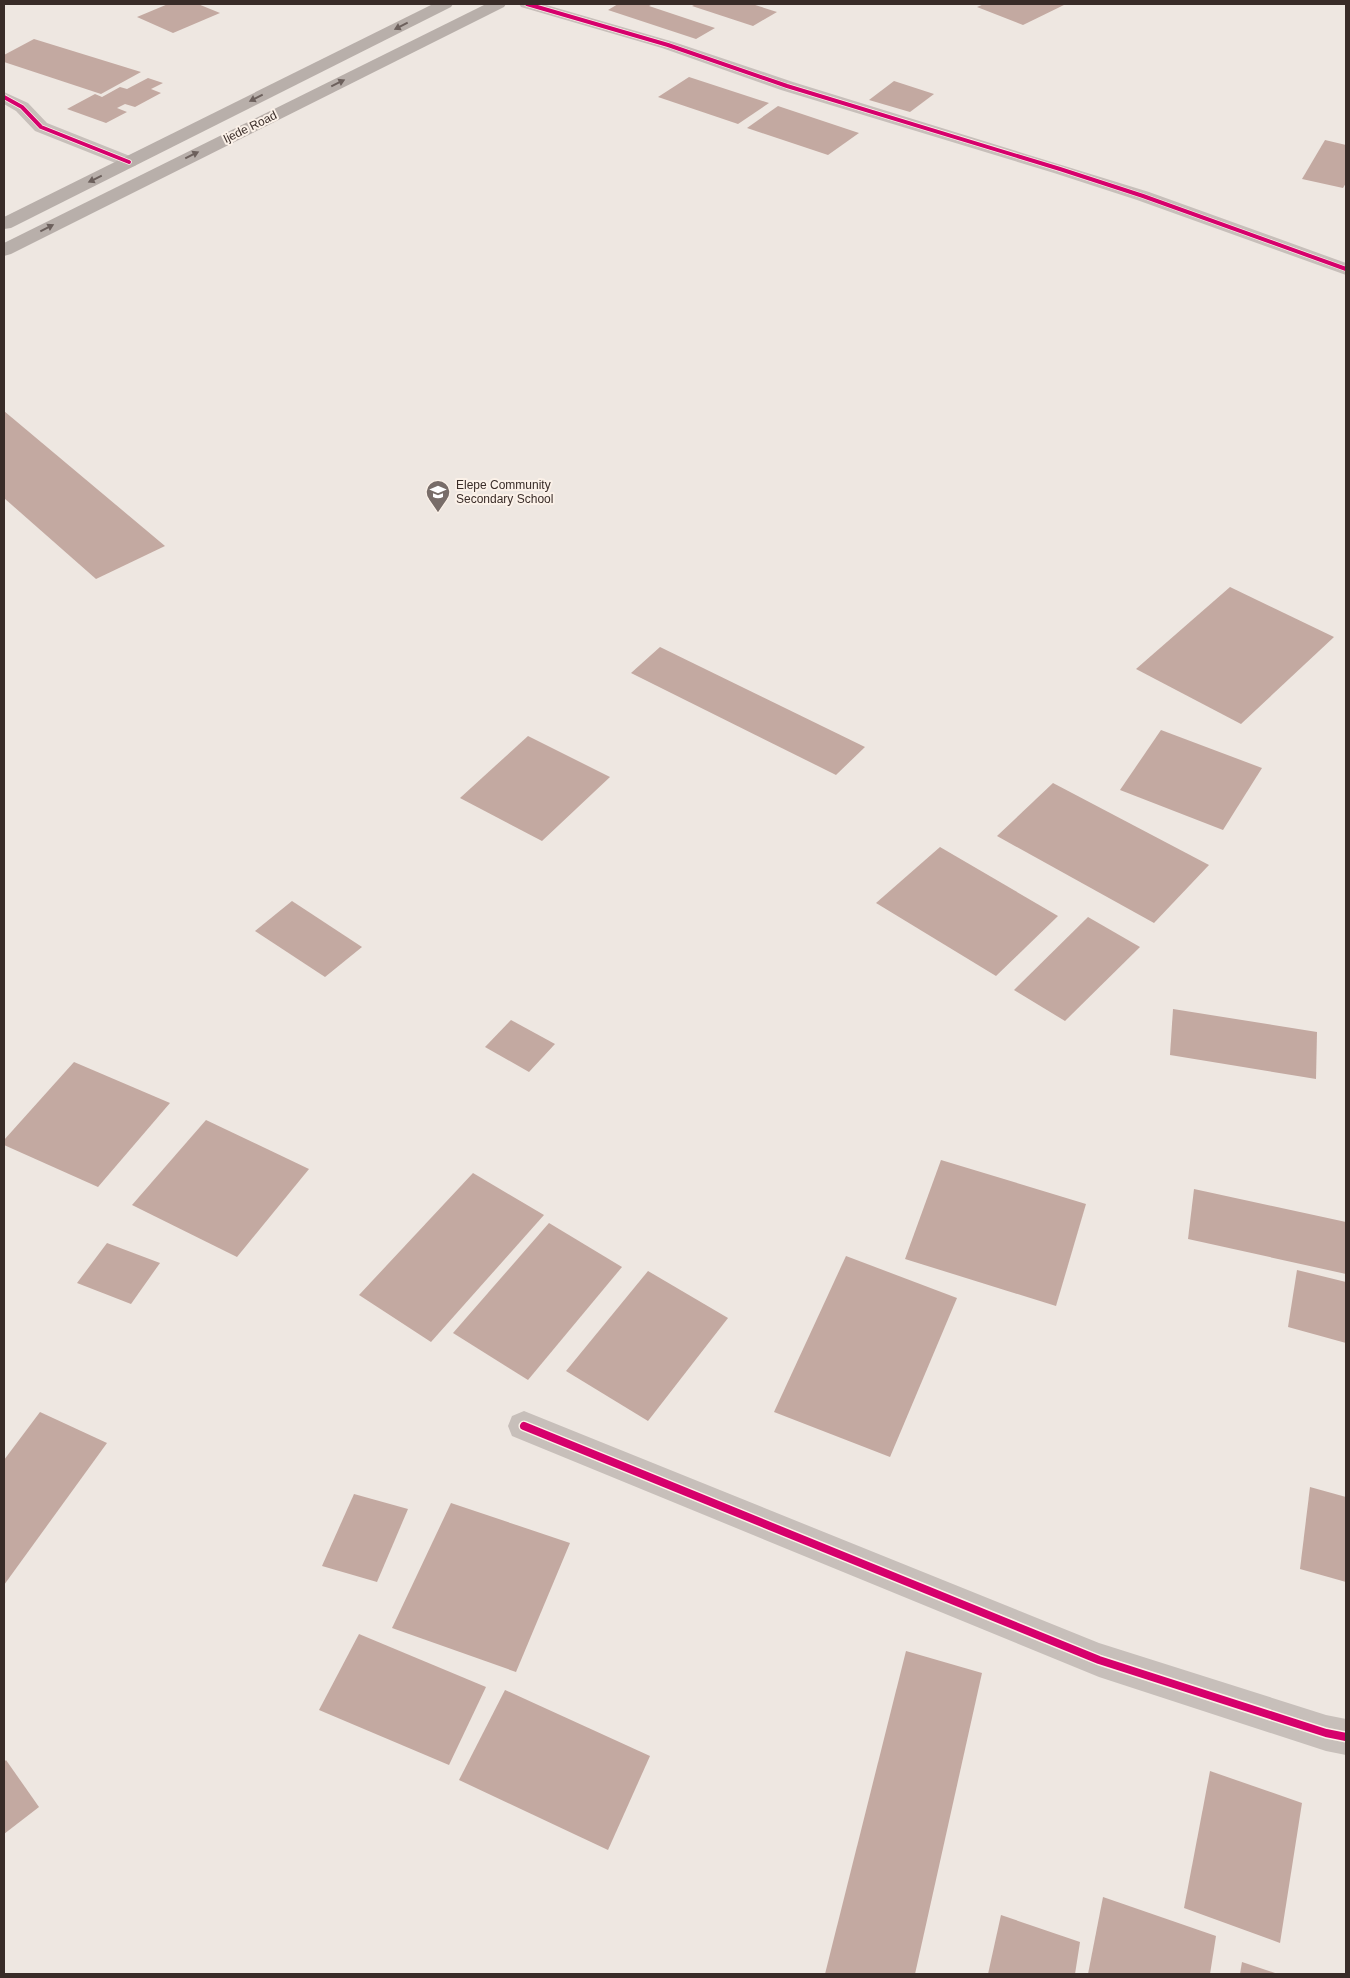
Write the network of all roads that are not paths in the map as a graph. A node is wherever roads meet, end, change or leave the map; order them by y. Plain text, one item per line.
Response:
1 (445, 4) edge
2 (498, 4) edge
3 (527, 4) edge
4 (4, 97) edge
5 (129, 162) junction
6 (4, 224) edge
7 (4, 250) edge
8 (1346, 269) edge
9 (524, 1426) dead end
10 (1346, 1737) edge

1 -> 5 main road, Ijede Road
7 -> 2 main road, Ijede Road
3 - 8 street
4 - 5 street
5 -> 6 main road, Ijede Road
9 - 10 street

